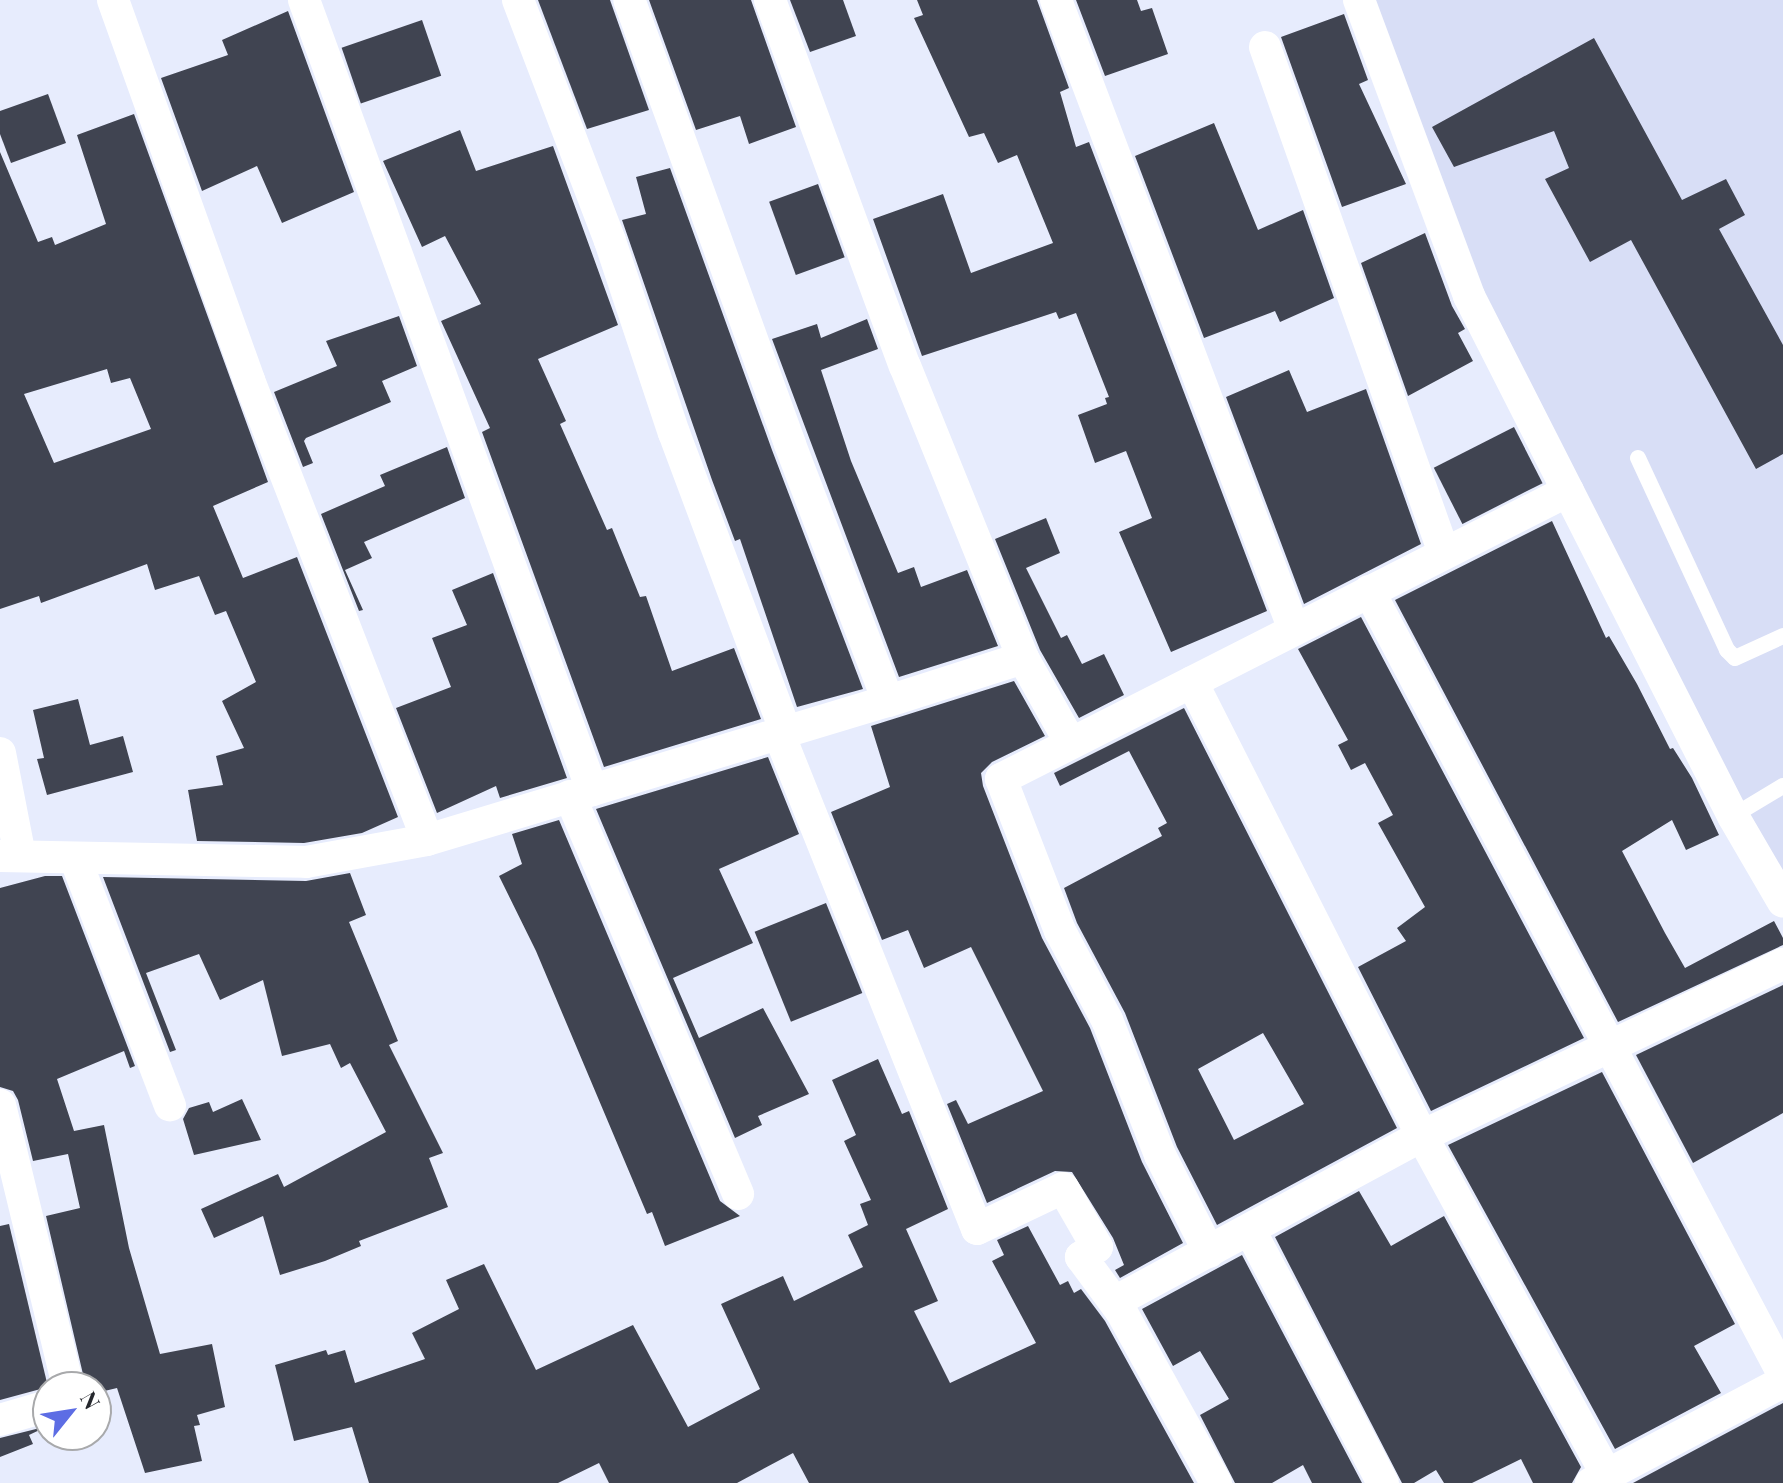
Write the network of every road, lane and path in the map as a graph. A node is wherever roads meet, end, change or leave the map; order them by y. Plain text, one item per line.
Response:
1 (113, 0) edge
2 (304, 0) edge
3 (518, 0) edge
4 (629, 0) edge
5 (770, 0) edge
6 (1056, 0) edge
7 (1359, 0) edge
8 (1265, 47) dead end
9 (1638, 458) dead end
10 (1568, 491) junction
11 (1444, 553) junction
12 (1369, 591) junction
13 (1294, 630) junction
14 (1783, 636) edge
15 (1023, 658) junction
16 (1192, 682) junction
17 (888, 701) junction
18 (782, 733) junction
19 (1070, 742) junction
20 (0, 753) edge
21 (1783, 786) edge
22 (581, 793) junction
23 (1733, 816) junction
24 (427, 840) junction
25 (10, 856) edge
26 (75, 858) junction
27 (1783, 902) edge
28 (1783, 964) edge
29 (1607, 1047) junction
30 (0, 1105) edge
31 (170, 1105) dead end
32 (1422, 1136) junction
33 (738, 1194) dead end
34 (1250, 1230) junction
35 (1209, 1252) junction
36 (1121, 1311) junction
37 (64, 1371) edge
38 (1783, 1374) edge
39 (1783, 1382) edge
40 (32, 1411) edge
41 (0, 1420) edge
42 (1599, 1479) edge
43 (1216, 1483) edge
44 (1383, 1483) edge

1 - 24 street
2 - 22 street
3 - 18 street
4 - 17 street
5 - 15 street
6 - 13 street
7 - 10 street
8 - 11 street
9 - 14 lane
10 - 11 street
10 - 23 street
11 - 12 street
12 - 13 street
12 - 29 street
13 - 16 street
15 - 17 street
15 - 19 street
16 - 19 street
16 - 32 street
17 - 18 street
18 - 22 street
18 - 36 street
19 - 35 street
20 - 25 street
21 - 23 lane
22 - 24 street
22 - 33 street
23 - 27 street
24 - 26 street
25 - 26 street
26 - 31 street
28 - 29 street
29 - 32 street
29 - 38 street
30 - 37 street
32 - 34 street
32 - 42 street
34 - 35 street
34 - 44 street
35 - 36 street
36 - 43 street
39 - 42 street
40 - 41 street

